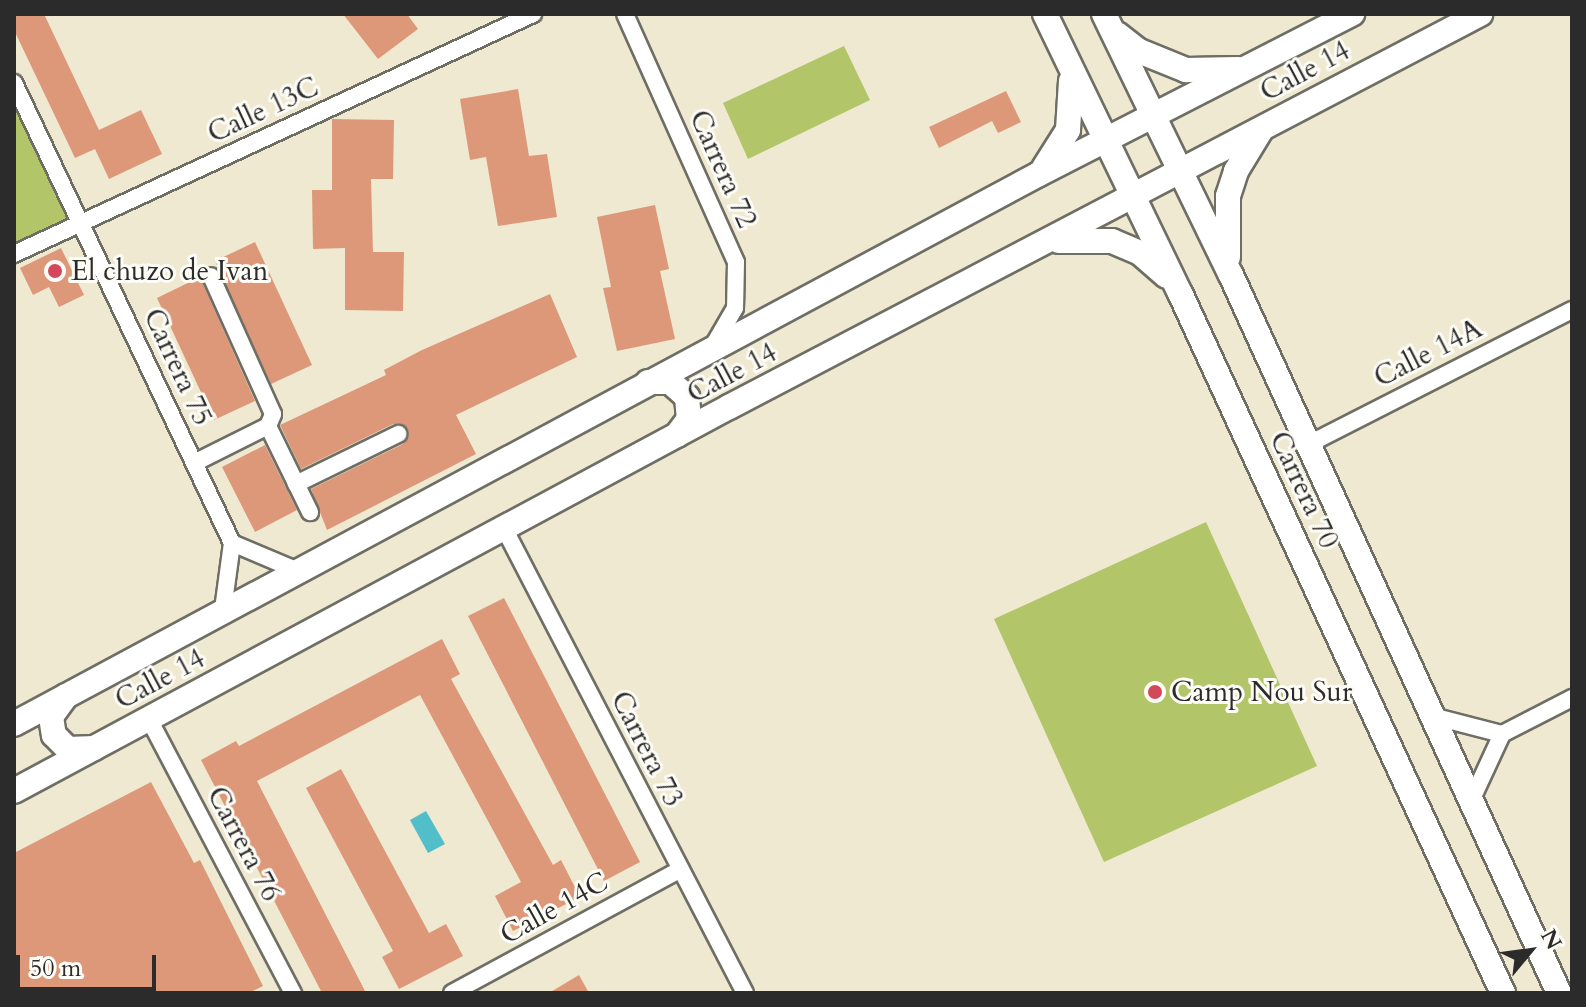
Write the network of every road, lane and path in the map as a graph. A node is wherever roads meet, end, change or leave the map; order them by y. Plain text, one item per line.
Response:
1 (533, 14) edge
2 (625, 14) edge
3 (1045, 14) edge
4 (1352, 14) edge
5 (1480, 14) edge
6 (1105, 16) edge
7 (1060, 48) junction
8 (1260, 64) junction
9 (14, 83) edge
10 (1154, 116) junction
11 (1263, 127) junction
12 (1105, 140) junction
13 (1180, 171) junction
14 (1039, 174) junction
15 (1132, 196) junction
16 (81, 223) junction
17 (14, 254) edge
18 (1027, 254) junction
19 (1231, 275) junction
20 (211, 276) dead end
21 (1181, 295) junction
22 (1572, 310) edge
23 (712, 348) junction
24 (648, 382) junction
25 (268, 426) junction
26 (398, 434) dead end
27 (675, 436) junction
28 (1309, 444) junction
29 (194, 463) junction
30 (296, 484) junction
31 (310, 512) dead end
32 (504, 528) junction
33 (232, 543) junction
34 (296, 570) junction
35 (223, 610) junction
36 (68, 695) junction
37 (1572, 698) edge
38 (1432, 716) junction
39 (149, 719) junction
40 (14, 724) edge
41 (1502, 734) junction
42 (95, 748) junction
43 (14, 791) edge
44 (1472, 799) junction
45 (681, 869) junction
46 (293, 993) edge
47 (452, 993) edge
48 (745, 993) edge
49 (1503, 993) edge
50 (1559, 993) edge

1 - 16 street, Calle 13C
2 - 23 street, Carrera 72
3 - 7 street, Carrera 70
4 - 8 street, Calle 14
5 - 11 street, Calle 14
6 - 8 street
6 - 10 street, Carrera 70
7 - 12 street, Carrera 70
7 - 14 street
8 - 10 street, Calle 14
9 - 16 street, Carrera 75
10 - 12 street, Calle 14
10 - 13 street, Carrera 70
11 - 13 street, Calle 14
11 - 19 street
12 - 14 street, Calle 14
12 - 15 street, Carrera 70
13 - 15 street, Calle 14
13 - 19 street, Carrera 70
14 - 23 street, Calle 14
15 - 18 street, Calle 14
15 - 21 street, Carrera 70
16 - 17 street, Calle 13C
16 - 29 street, Carrera 75
18 - 21 street
18 - 27 street, Calle 14
19 - 28 street, Carrera 70
20 - 25 street
21 - 49 street, Carrera 70
22 - 28 street, Calle 14A
23 - 24 street, Calle 14
24 - 27 street
24 - 34 street, Calle 14
25 - 29 street
25 - 30 street
26 - 30 street
27 - 32 street, Calle 14
28 - 38 street, Carrera 70
29 - 33 street, Carrera 75
30 - 31 street
32 - 39 street, Calle 14
32 - 45 street, Carrera 73
33 - 34 street
33 - 35 street
34 - 35 street, Calle 14
35 - 36 street, Calle 14
36 - 40 street, Calle 14
36 - 42 street
37 - 41 street
38 - 41 street
38 - 44 street, Carrera 70
39 - 42 street, Calle 14
39 - 46 street, Carrera 76
41 - 44 street
42 - 43 street, Calle 14
44 - 50 street, Carrera 70
45 - 47 street, Calle 14C
45 - 48 street, Carrera 73

